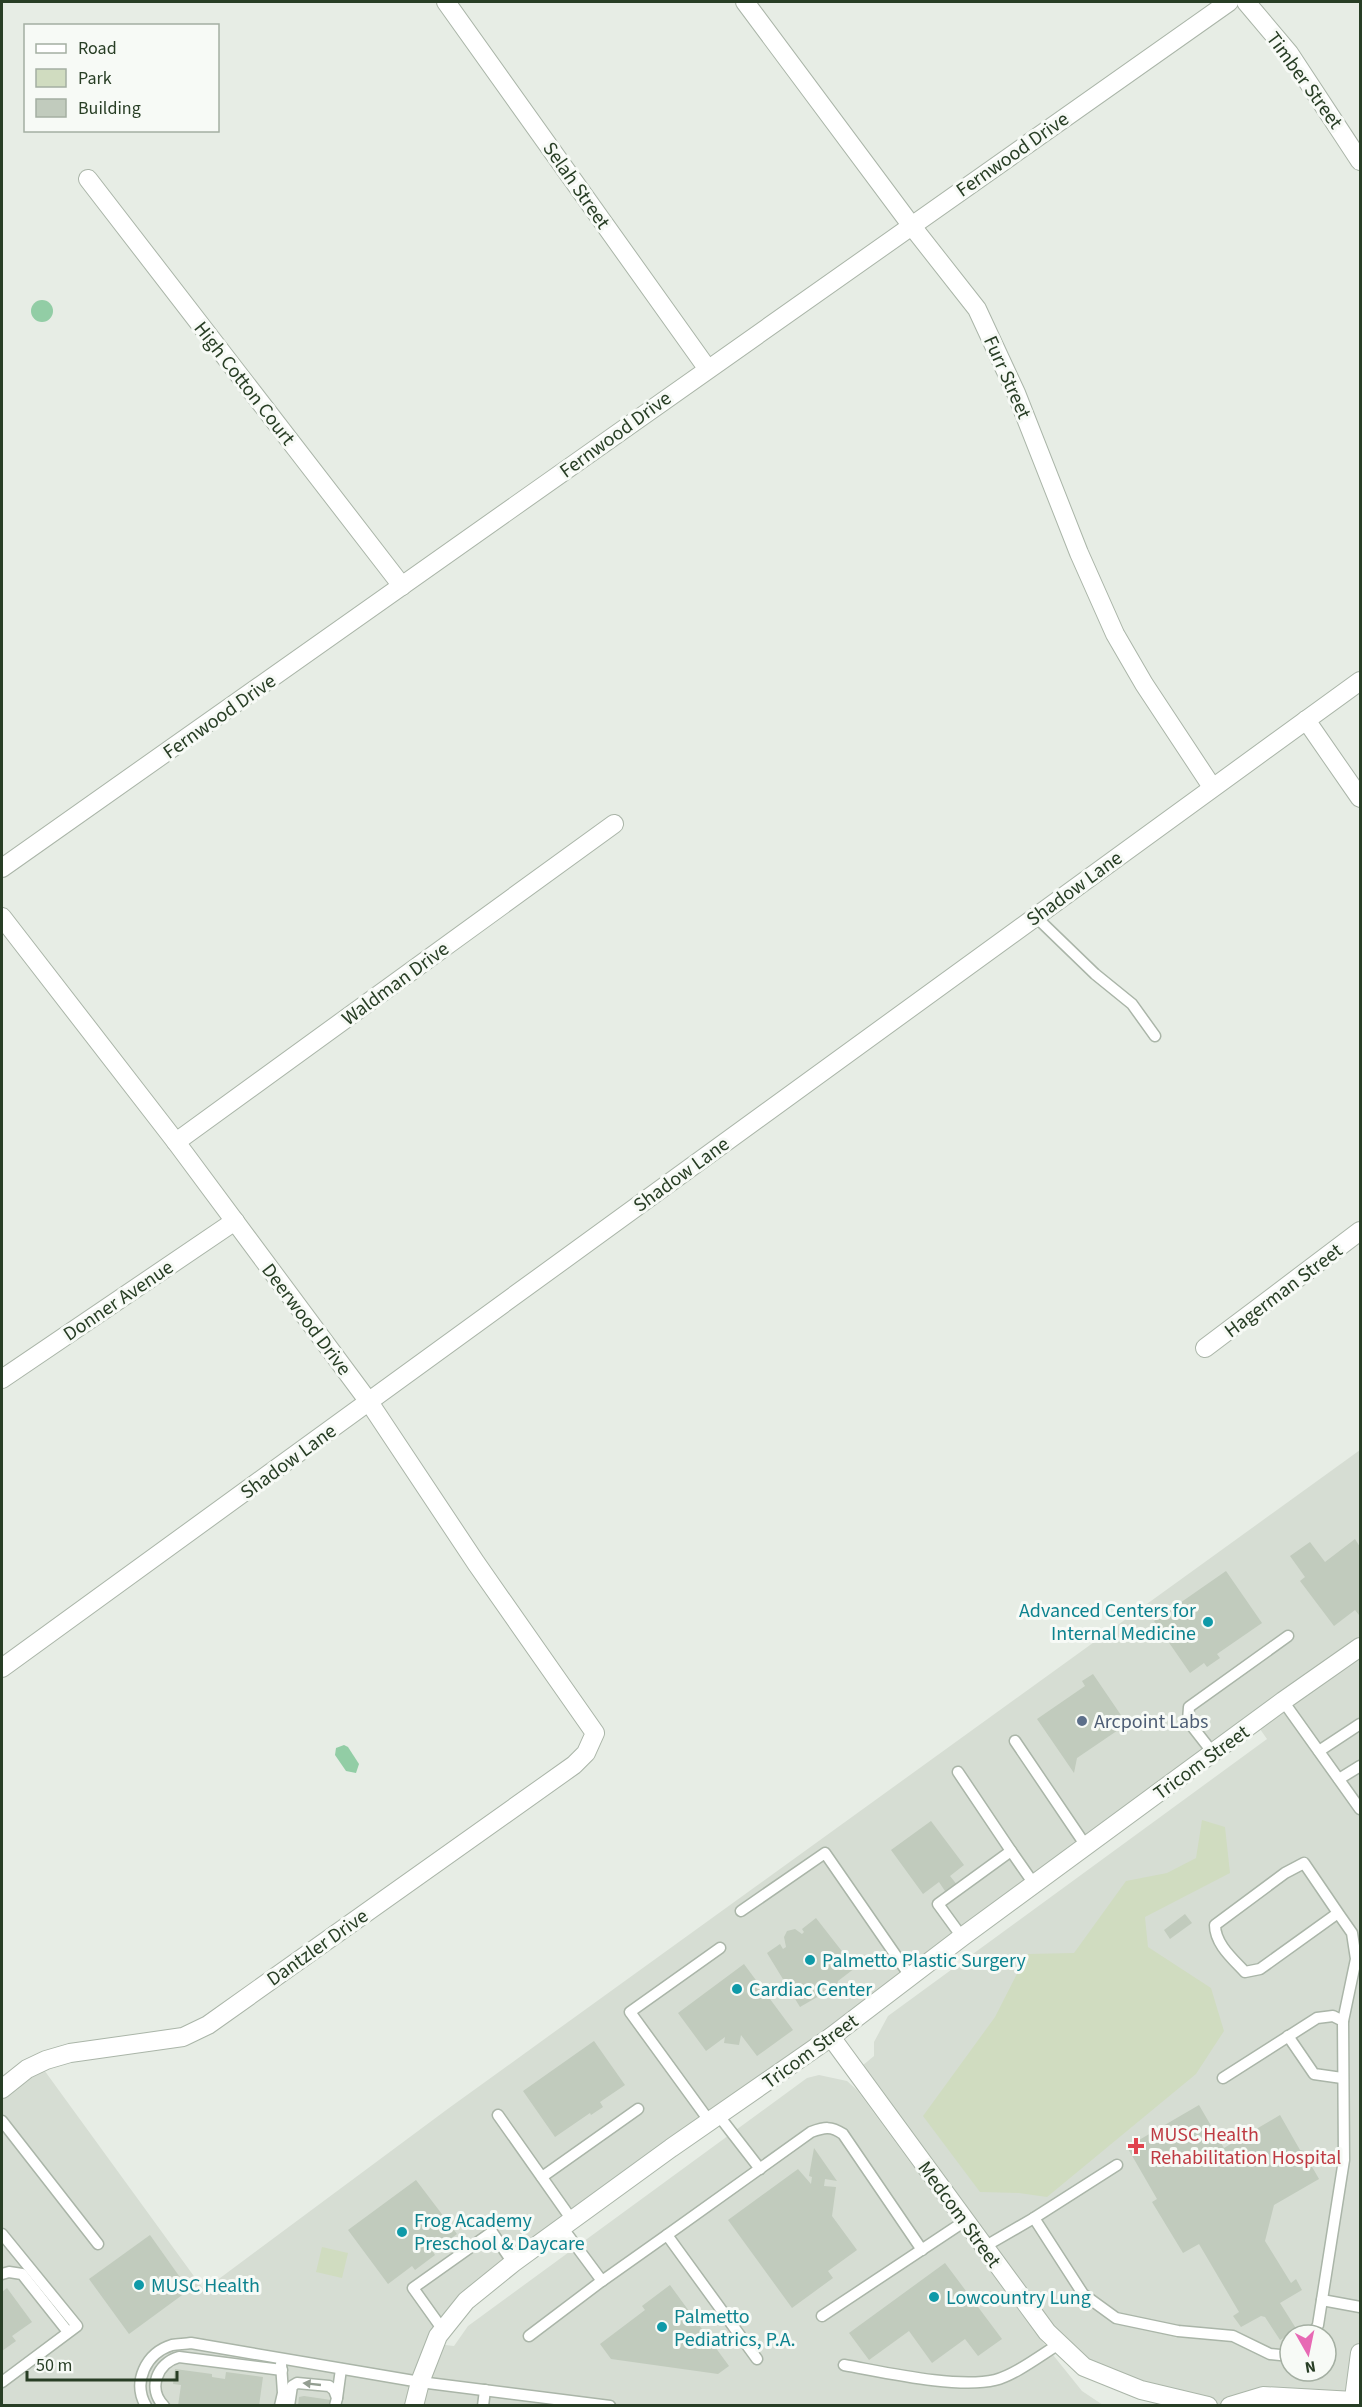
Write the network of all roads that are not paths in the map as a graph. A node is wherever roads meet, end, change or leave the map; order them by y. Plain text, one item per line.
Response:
1 (446, 2) edge
2 (745, 2) edge
3 (1229, 2) edge
4 (1246, 2) edge
5 (1360, 161) edge
6 (88, 179) dead end
7 (911, 225) junction
8 (708, 368) junction
9 (402, 586) junction
10 (1360, 681) edge
11 (1306, 720) junction
12 (1212, 788) junction
13 (1360, 798) edge
14 (614, 824) dead end
15 (2, 868) edge
16 (1035, 915) junction
17 (2, 917) edge
18 (1155, 1036) dead end
19 (176, 1142) junction
20 (235, 1221) junction
21 (1360, 1231) edge
22 (1205, 1348) dead end
23 (2, 1379) edge
24 (369, 1402) junction
25 (1288, 1636) dead end
26 (1360, 1647) edge
27 (2, 1668) edge
28 (1283, 1701) junction
29 (1360, 1724) edge
30 (595, 1733) joint
31 (1015, 1741) dead end
32 (1319, 1751) junction
33 (1213, 1753) junction
34 (1360, 1766) edge
35 (958, 1772) dead end
36 (1339, 1779) junction
37 (1360, 1809) edge
38 (1086, 1846) junction
39 (1011, 1851) junction
40 (1034, 1884) junction
41 (741, 1911) dead end
42 (1338, 1913) junction
43 (962, 1937) junction
44 (720, 1948) dead end
45 (910, 1976) junction
46 (1343, 2021) junction
47 (1288, 2036) junction
48 (831, 2037) junction
49 (1223, 2078) dead end
50 (1342, 2079) junction
51 (2, 2089) edge
52 (638, 2109) dead end
53 (498, 2115) dead end
54 (715, 2119) junction
55 (2, 2121) edge
56 (1117, 2165) dead end
57 (760, 2169) junction
58 (542, 2177) junction
59 (1034, 2217) junction
60 (965, 2221) junction
61 (567, 2223) junction
62 (2, 2234) edge
63 (668, 2235) junction
64 (98, 2244) dead end
65 (984, 2247) junction
66 (922, 2250) junction
67 (513, 2263) junction
68 (2, 2274) edge
69 (603, 2280) junction
70 (1322, 2300) junction
71 (1360, 2307) edge
72 (822, 2316) dead end
73 (1318, 2323) edge
74 (443, 2330) junction
75 (68, 2332) junction
76 (529, 2336) dead end
77 (1059, 2343) junction
78 (1360, 2353) edge
79 (1278, 2355) edge
80 (280, 2358) junction
81 (757, 2360) dead end
82 (844, 2366) dead end
83 (341, 2368) junction
84 (282, 2370) junction
85 (2, 2382) edge
86 (420, 2382) junction
87 (485, 2390) junction
88 (1166, 2401) edge
89 (336, 2402) edge
90 (1353, 2403) edge
91 (416, 2404) edge
92 (146, 2406) edge
93 (164, 2406) edge
94 (280, 2406) edge
95 (289, 2406) edge
96 (483, 2406) edge
97 (610, 2406) edge
98 (1208, 2406) edge
99 (1230, 2406) edge

1 - 8 street, Selah Street
2 - 7 street, Furr Street
3 - 7 street, Fernwood Drive
4 - 5 street, Timber Street
6 - 9 street, High Cotton Court
7 - 8 street, Fernwood Drive
7 - 12 street, Furr Street
8 - 9 street, Fernwood Drive
9 - 15 street, Fernwood Drive
10 - 11 street, Shadow Lane
11 - 12 street, Shadow Lane
11 - 13 street
12 - 16 street, Shadow Lane
14 - 19 street, Waldman Drive
16 - 18 lane
16 - 24 street, Shadow Lane
17 - 19 street, Deerwood Drive
19 - 20 street, Deerwood Drive
20 - 23 street, Donner Avenue
20 - 24 street, Deerwood Drive
21 - 22 street, Hagerman Street
24 - 27 street, Shadow Lane
24 - 30 street, Deerwood Drive
25 - 33 lane
26 - 28 street, Tricom Street
28 - 32 lane
28 - 33 street, Tricom Street
29 - 32 lane
30 - 51 street, Dantzler Drive
31 - 38 lane
32 - 36 lane
33 - 38 street, Tricom Street
34 - 36 lane
35 - 39 lane
36 - 37 lane
38 - 40 street, Tricom Street
39 - 40 lane
39 - 43 lane
40 - 43 street, Tricom Street
41 - 45 lane
42 - 42 lane
42 - 46 lane
43 - 45 street, Tricom Street
44 - 54 lane
45 - 48 street, Tricom Street
46 - 47 lane
46 - 50 lane
47 - 49 lane
47 - 50 lane
48 - 54 street, Tricom Street
48 - 60 street, Medcom Street
50 - 70 lane
52 - 58 lane
53 - 58 lane
54 - 57 lane
54 - 61 street, Tricom Street
55 - 64 lane
56 - 59 lane
57 - 63 lane
57 - 66 lane
58 - 61 lane
59 - 65 lane
59 - 79 lane
60 - 65 street, Medcom Street
60 - 66 lane
61 - 67 street, Tricom Street
61 - 69 lane
62 - 75 lane
63 - 69 lane
63 - 81 lane
65 - 77 street, Medcom Street
66 - 72 lane
67 - 74 street, Tricom Street
67 - 74 lane
68 - 75 lane
69 - 76 lane
70 - 71 lane
70 - 73 lane
74 - 86 street, Tricom Street
75 - 85 lane
77 - 82 lane
77 - 88 street, Medcom Street
78 - 90 street
80 - 83 lane
80 - 84 lane
80 - 92 lane
83 - 86 lane
83 - 89 lane
84 - 93 lane
84 - 94 lane
86 - 87 lane
86 - 91 street, Tricom Street
87 - 96 lane
87 - 97 lane
88 - 98 street, Medcom Street
89 -> 95 lane
90 - 99 street

